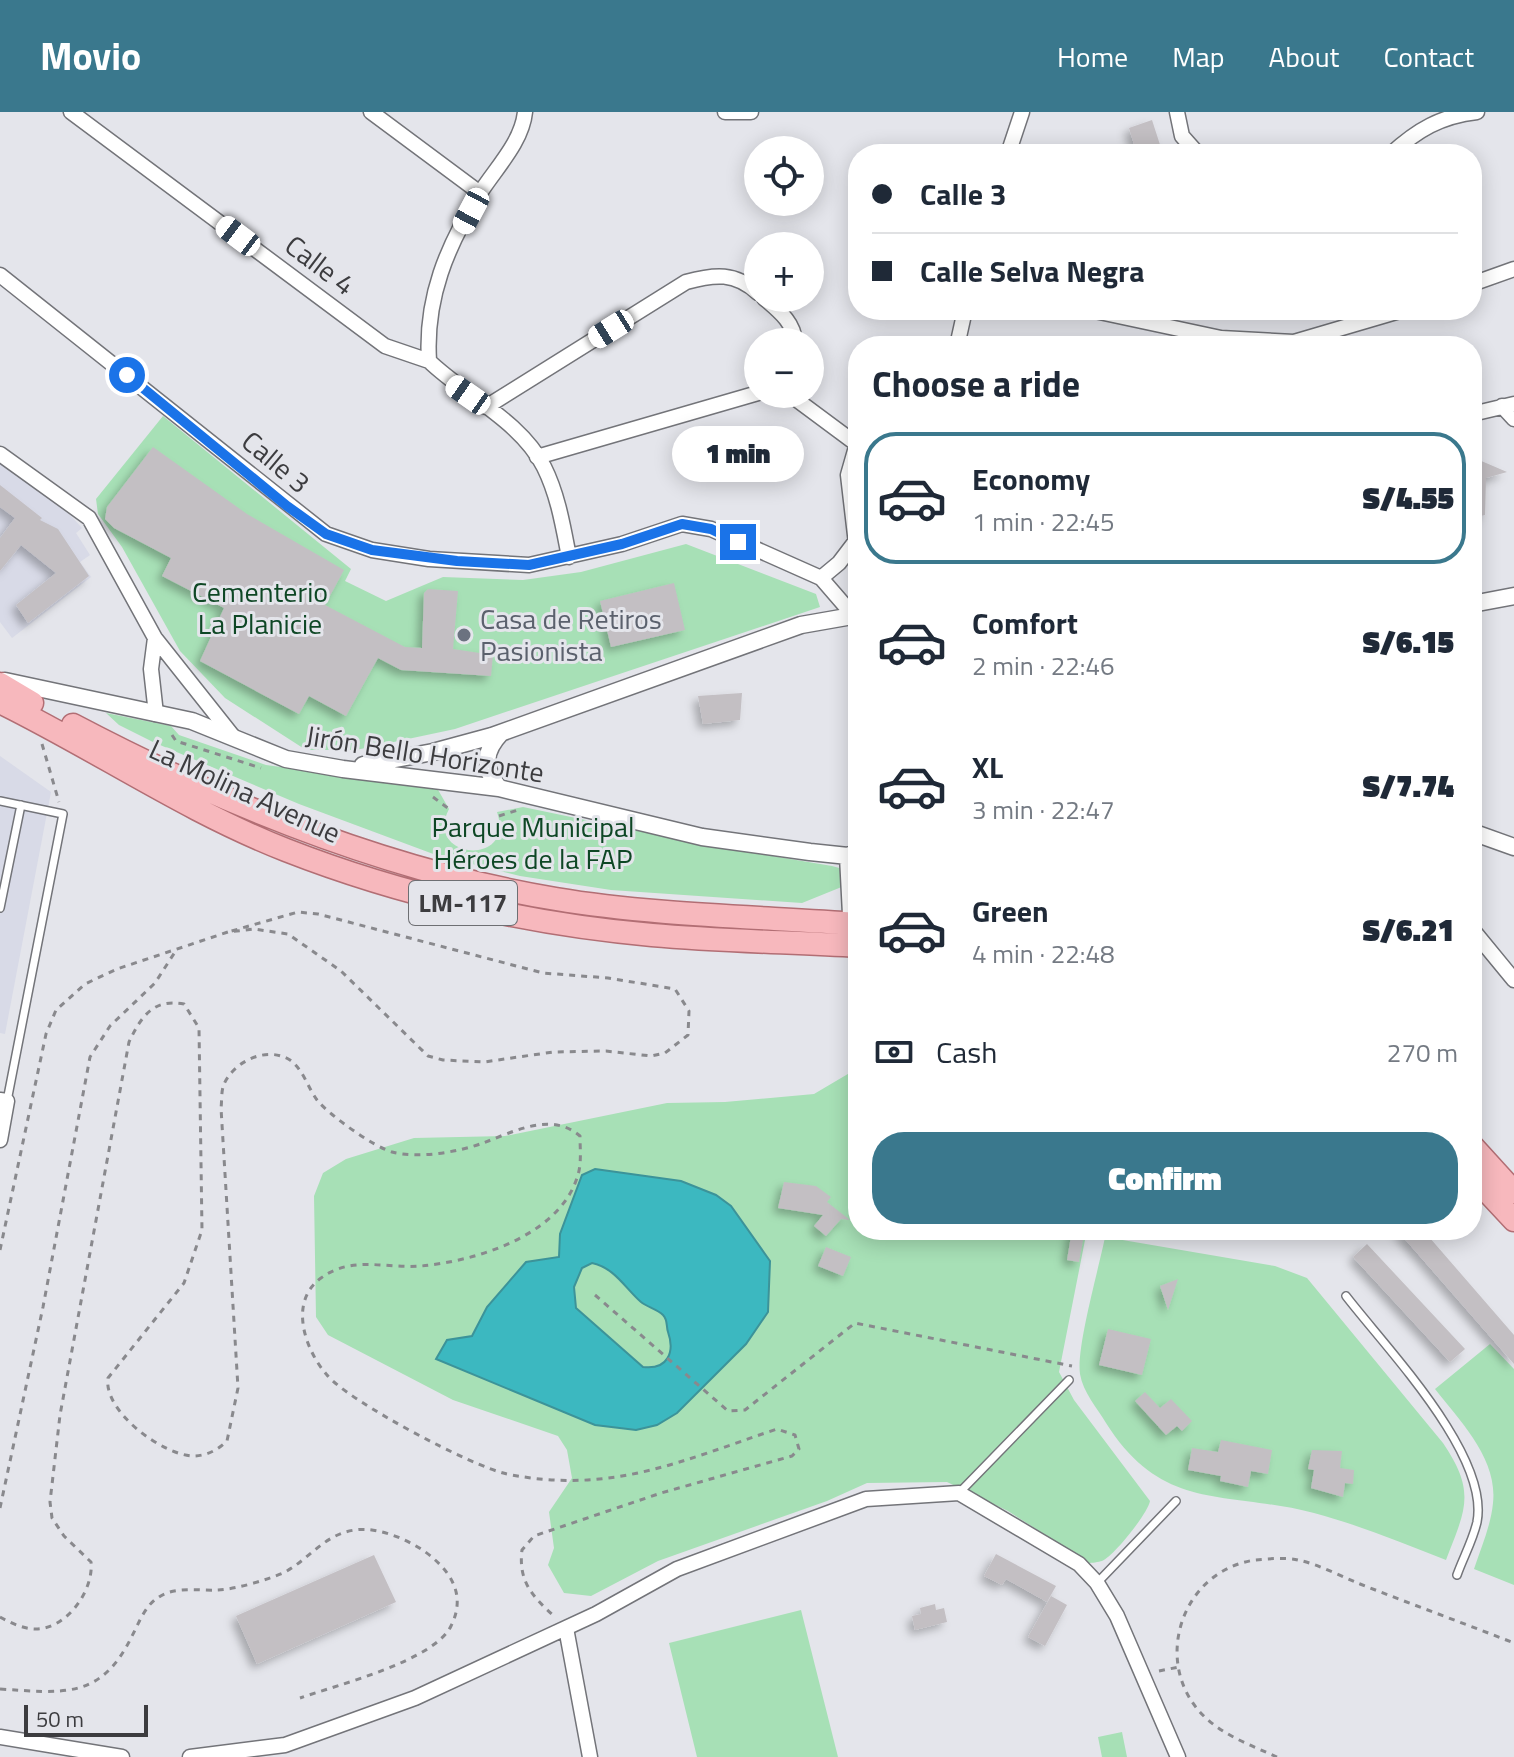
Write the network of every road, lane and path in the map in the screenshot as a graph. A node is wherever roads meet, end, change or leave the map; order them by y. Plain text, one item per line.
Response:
1 (71, 112) edge
2 (371, 112) edge
3 (525, 112) edge
4 (725, 112) edge
5 (751, 112) edge
6 (1022, 112) edge
7 (1177, 112) edge
8 (1443, 112) edge
9 (1477, 112) edge
10 (1431, 124) junction
11 (1011, 144) edge
12 (1189, 144) edge
13 (1401, 144) edge
14 (480, 193) junction
15 (1514, 269) edge
16 (0, 275) edge
17 (744, 280) edge
18 (1482, 280) edge
19 (780, 312) edge
20 (1137, 320) edge
21 (1369, 320) edge
22 (793, 328) edge
23 (1212, 336) edge
24 (1314, 336) edge
25 (429, 361) junction
26 (744, 397) edge
27 (1508, 405) edge
28 (486, 407) junction
29 (809, 408) edge
30 (1482, 412) edge
31 (1514, 419) edge
32 (848, 436) edge
33 (0, 454) edge
34 (537, 457) junction
35 (848, 551) edge
36 (569, 557) junction
37 (821, 578) junction
38 (1514, 596) edge
39 (1482, 602) edge
40 (848, 607) edge
41 (848, 616) edge
42 (155, 638) junction
43 (0, 682) edge
44 (0, 702) edge
45 (156, 714) junction
46 (38, 733) dead end
47 (501, 733) junction
48 (232, 735) junction
49 (343, 769) junction
50 (499, 788) junction
51 (0, 801) edge
52 (21, 805) junction
53 (63, 814) junction
54 (1482, 836) edge
55 (1514, 847) edge
56 (848, 853) edge
57 (0, 908) edge
58 (228, 932) junction
59 (848, 934) edge
60 (848, 935) edge
61 (1482, 941) edge
62 (176, 951) junction
63 (1514, 980) edge
64 (4, 1100) edge
65 (0, 1140) edge
66 (1482, 1158) edge
67 (1482, 1178) edge
68 (1504, 1183) edge
69 (1514, 1220) edge
70 (0, 1250) edge
71 (595, 1295) dead end
72 (1346, 1296) dead end
73 (1072, 1366) dead end
74 (1069, 1380) dead end
75 (959, 1493) junction
76 (1176, 1501) dead end
77 (0, 1508) edge
78 (1457, 1575) dead end
79 (1097, 1583) junction
80 (0, 1617) edge
81 (566, 1628) junction
82 (1514, 1643) edge
83 (1179, 1667) junction
84 (1142, 1674) junction
85 (0, 1689) edge
86 (300, 1698) dead end
87 (0, 1737) edge
88 (109, 1757) edge
89 (122, 1757) edge
90 (190, 1757) edge
91 (590, 1757) edge
92 (1178, 1757) edge
93 (1277, 1757) edge

1 - 25 street, Calle 4
2 - 14 street
3 - 14 street
4 - 5 street
6 - 11 street
7 - 12 street
8 - 10 street
9 - 10 street
10 - 13 street
14 - 25 street
15 - 18 street
16 - 36 street, Calle 3
17 - 28 street
19 - 22 street
20 - 23 street
21 - 24 street
25 - 28 street
26 - 34 street
27 - 30 street
27 - 31 street
28 - 34 street
29 - 32 street
33 - 42 street
34 - 36 street
35 - 37 street
36 - 37 street, Calle 3
37 - 40 street
38 - 39 street
41 - 47 street
42 - 45 street
42 - 48 street
43 - 45 street, Jirón Bello Horizonte
43 - 59 main road, La Molina Avenue / LM-117
44 - 60 main road, La Molina Avenue / LM-117
45 - 48 street, Jirón Bello Horizonte
46 - 53 path
47 - 49 street
47 - 50 street
48 - 49 street, Jirón Bello Horizonte
49 - 50 street, Jirón Bello Horizonte
50 - 56 street, Jirón Bello Horizonte
51 - 52 lane
52 - 53 lane
52 - 57 lane
53 - 64 lane
54 - 55 street
58 - 58 path
58 - 62 path
61 - 63 street
62 - 70 path
62 - 77 path
64 - 65 street
66 - 68 main road
67 - 68 main road
68 - 69 main road
71 - 73 path
72 - 78 lane
74 - 75 lane
75 - 79 street
75 - 81 street
76 - 79 lane
79 - 84 street
80 - 81 path
81 - 90 street
81 - 91 street
82 - 83 path
83 - 84 path
83 - 93 path
84 - 92 street
85 - 86 path
87 - 88 street
88 - 89 street

